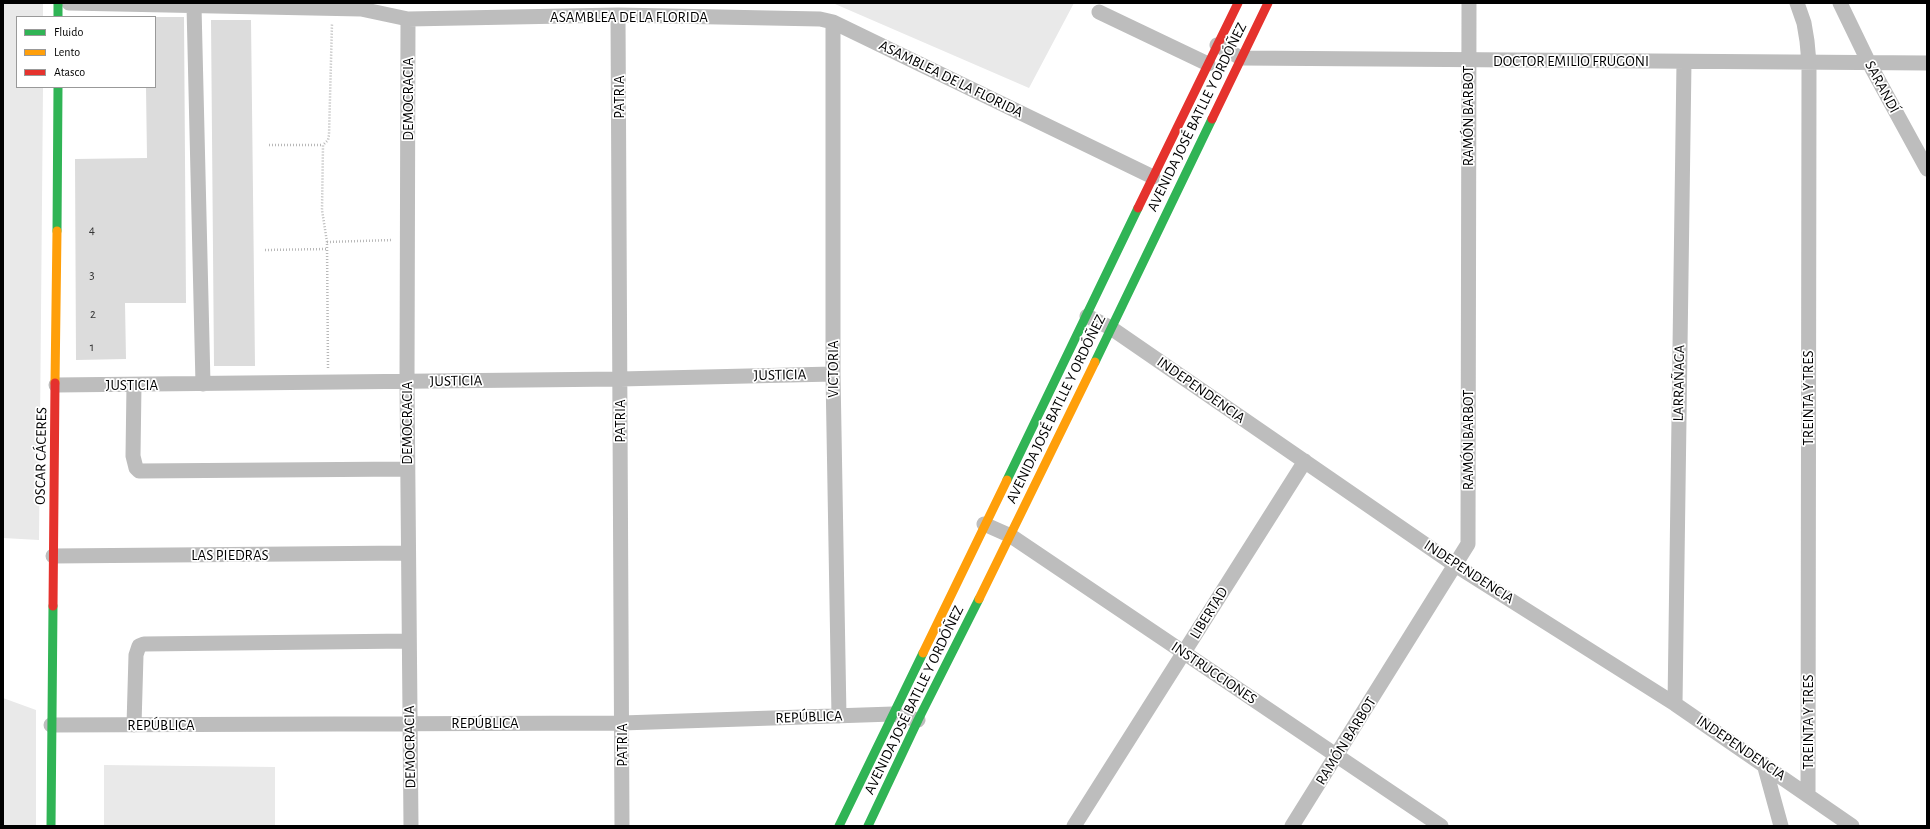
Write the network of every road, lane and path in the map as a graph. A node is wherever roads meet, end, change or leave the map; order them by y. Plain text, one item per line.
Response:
1 (58, 3) edge
2 (69, 3) edge
3 (1238, 3) edge
4 (1268, 3) edge
5 (1469, 3) edge
6 (1797, 3) edge
7 (1840, 3) edge
8 (194, 6) junction
9 (332, 8) junction
10 (1099, 12) dead end
11 (618, 15) junction
12 (58, 16) edge
13 (408, 19) junction
14 (833, 22) junction
15 (1217, 45) junction
16 (1241, 58) junction
17 (1468, 60) junction
18 (1684, 62) junction
19 (1808, 63) junction
20 (1869, 63) junction
21 (1208, 64) junction
22 (1927, 64) edge
23 (58, 88) edge
24 (269, 145) dead end
25 (322, 145) junction
26 (1927, 170) edge
27 (1153, 177) junction
28 (408, 240) junction
29 (327, 242) junction
30 (327, 249) junction
31 (265, 250) dead end
32 (1087, 316) junction
33 (1111, 328) junction
34 (833, 374) junction
35 (620, 379) junction
36 (407, 381) junction
37 (328, 383) junction
38 (203, 384) junction
39 (56, 385) junction
40 (134, 385) junction
41 (1305, 462) junction
42 (407, 469) junction
43 (984, 524) junction
44 (1010, 536) junction
45 (408, 554) junction
46 (53, 556) junction
47 (1455, 565) junction
48 (409, 641) junction
49 (1184, 653) junction
50 (1675, 704) junction
51 (893, 714) junction
52 (839, 716) junction
53 (918, 720) junction
54 (622, 723) junction
55 (410, 724) junction
56 (51, 725) junction
57 (134, 725) junction
58 (1337, 755) junction
59 (1764, 764) junction
60 (1808, 795) junction
61 (51, 826) edge
62 (410, 826) edge
63 (622, 826) edge
64 (840, 826) edge
65 (868, 826) edge
66 (1074, 826) edge
67 (1292, 826) edge
68 (1441, 826) edge
69 (1781, 826) edge
70 (1852, 826) edge

1 - 12 main road
2 - 8 street, ASAMBLEA DE LA FLORIDA
3 - 15 main road, AVENIDA JOSÉ BATLLE Y ORDÓÑEZ
4 - 16 main road, AVENIDA JOSÉ BATLLE Y ORDÓÑEZ
5 - 17 street, RAMÓN BARBOT
6 - 19 street, TREINTA Y TRES
7 - 20 street, SARANDÍ
8 - 9 street, ASAMBLEA DE LA FLORIDA
8 - 38 street
9 - 13 street, ASAMBLEA DE LA FLORIDA
9 - 25 path
10 - 21 street
11 - 13 street, ASAMBLEA DE LA FLORIDA
11 - 14 street, ASAMBLEA DE LA FLORIDA
11 - 35 street, PATRIA
13 - 28 street, DEMOCRACIA
14 - 27 street, ASAMBLEA DE LA FLORIDA
14 - 34 street, VICTORIA
15 - 16 street, DOCTOR EMILIO FRUGONI
15 - 21 main road, AVENIDA JOSÉ BATLLE Y ORDÓÑEZ
16 - 17 street, DOCTOR EMILIO FRUGONI
16 - 33 main road, AVENIDA JOSÉ BATLLE Y ORDÓÑEZ
17 - 18 street, DOCTOR EMILIO FRUGONI
17 - 47 street, RAMÓN BARBOT
18 - 19 street, DOCTOR EMILIO FRUGONI
18 - 50 street, LARRAÑAGA
19 - 20 street, DOCTOR EMILIO FRUGONI
19 - 60 street, TREINTA Y TRES
20 - 22 street, DOCTOR EMILIO FRUGONI
20 - 26 street, SARANDÍ
21 - 27 main road, AVENIDA JOSÉ BATLLE Y ORDÓÑEZ
23 - 39 main road, OSCAR CÁCERES
24 - 25 path
25 - 29 path
27 - 32 main road, AVENIDA JOSÉ BATLLE Y ORDÓÑEZ
28 - 29 path
28 - 36 street, DEMOCRACIA
29 - 30 path
30 - 31 path
30 - 37 path
32 - 33 street, INDEPENDENCIA
32 - 43 main road, AVENIDA JOSÉ BATLLE Y ORDÓÑEZ
33 - 41 street, INDEPENDENCIA
33 - 44 main road, AVENIDA JOSÉ BATLLE Y ORDÓÑEZ
34 - 35 street, JUSTICIA
34 - 52 street, VICTORIA
35 - 36 street, JUSTICIA
35 - 54 street, PATRIA
36 - 37 street, JUSTICIA
36 - 42 street, DEMOCRACIA
37 - 38 street, JUSTICIA
38 - 40 street, JUSTICIA
39 - 40 street, JUSTICIA
39 - 46 main road, OSCAR CÁCERES
40 - 42 street
41 - 47 street, INDEPENDENCIA
41 - 49 street, LIBERTAD
42 - 45 street, DEMOCRACIA
43 - 44 street, INSTRUCCIONES
43 - 51 main road, AVENIDA JOSÉ BATLLE Y ORDÓÑEZ
44 - 49 street, INSTRUCCIONES
44 - 53 main road, AVENIDA JOSÉ BATLLE Y ORDÓÑEZ
45 - 46 street, LAS PIEDRAS
45 - 48 street, DEMOCRACIA
46 - 56 main road, OSCAR CÁCERES
47 - 50 street, INDEPENDENCIA
47 - 58 street, RAMÓN BARBOT
48 - 55 street, DEMOCRACIA
48 - 57 street
49 - 58 street, INSTRUCCIONES
49 - 66 street, LIBERTAD
50 - 59 street, INDEPENDENCIA
51 - 52 street, REPÚBLICA
51 - 53 street, REPÚBLICA
51 - 64 main road, AVENIDA JOSÉ BATLLE Y ORDÓÑEZ
52 - 54 street, REPÚBLICA
53 - 65 main road, AVENIDA JOSÉ BATLLE Y ORDÓÑEZ
54 - 55 street, REPÚBLICA
54 - 63 street, PATRIA
55 - 57 street, REPÚBLICA
55 - 62 street, DEMOCRACIA
56 - 57 street, REPÚBLICA
56 - 61 main road, OSCAR CÁCERES
58 - 67 street, RAMÓN BARBOT
58 - 68 street, INSTRUCCIONES
59 - 60 street, INDEPENDENCIA
59 - 69 street
60 - 70 street, INDEPENDENCIA

